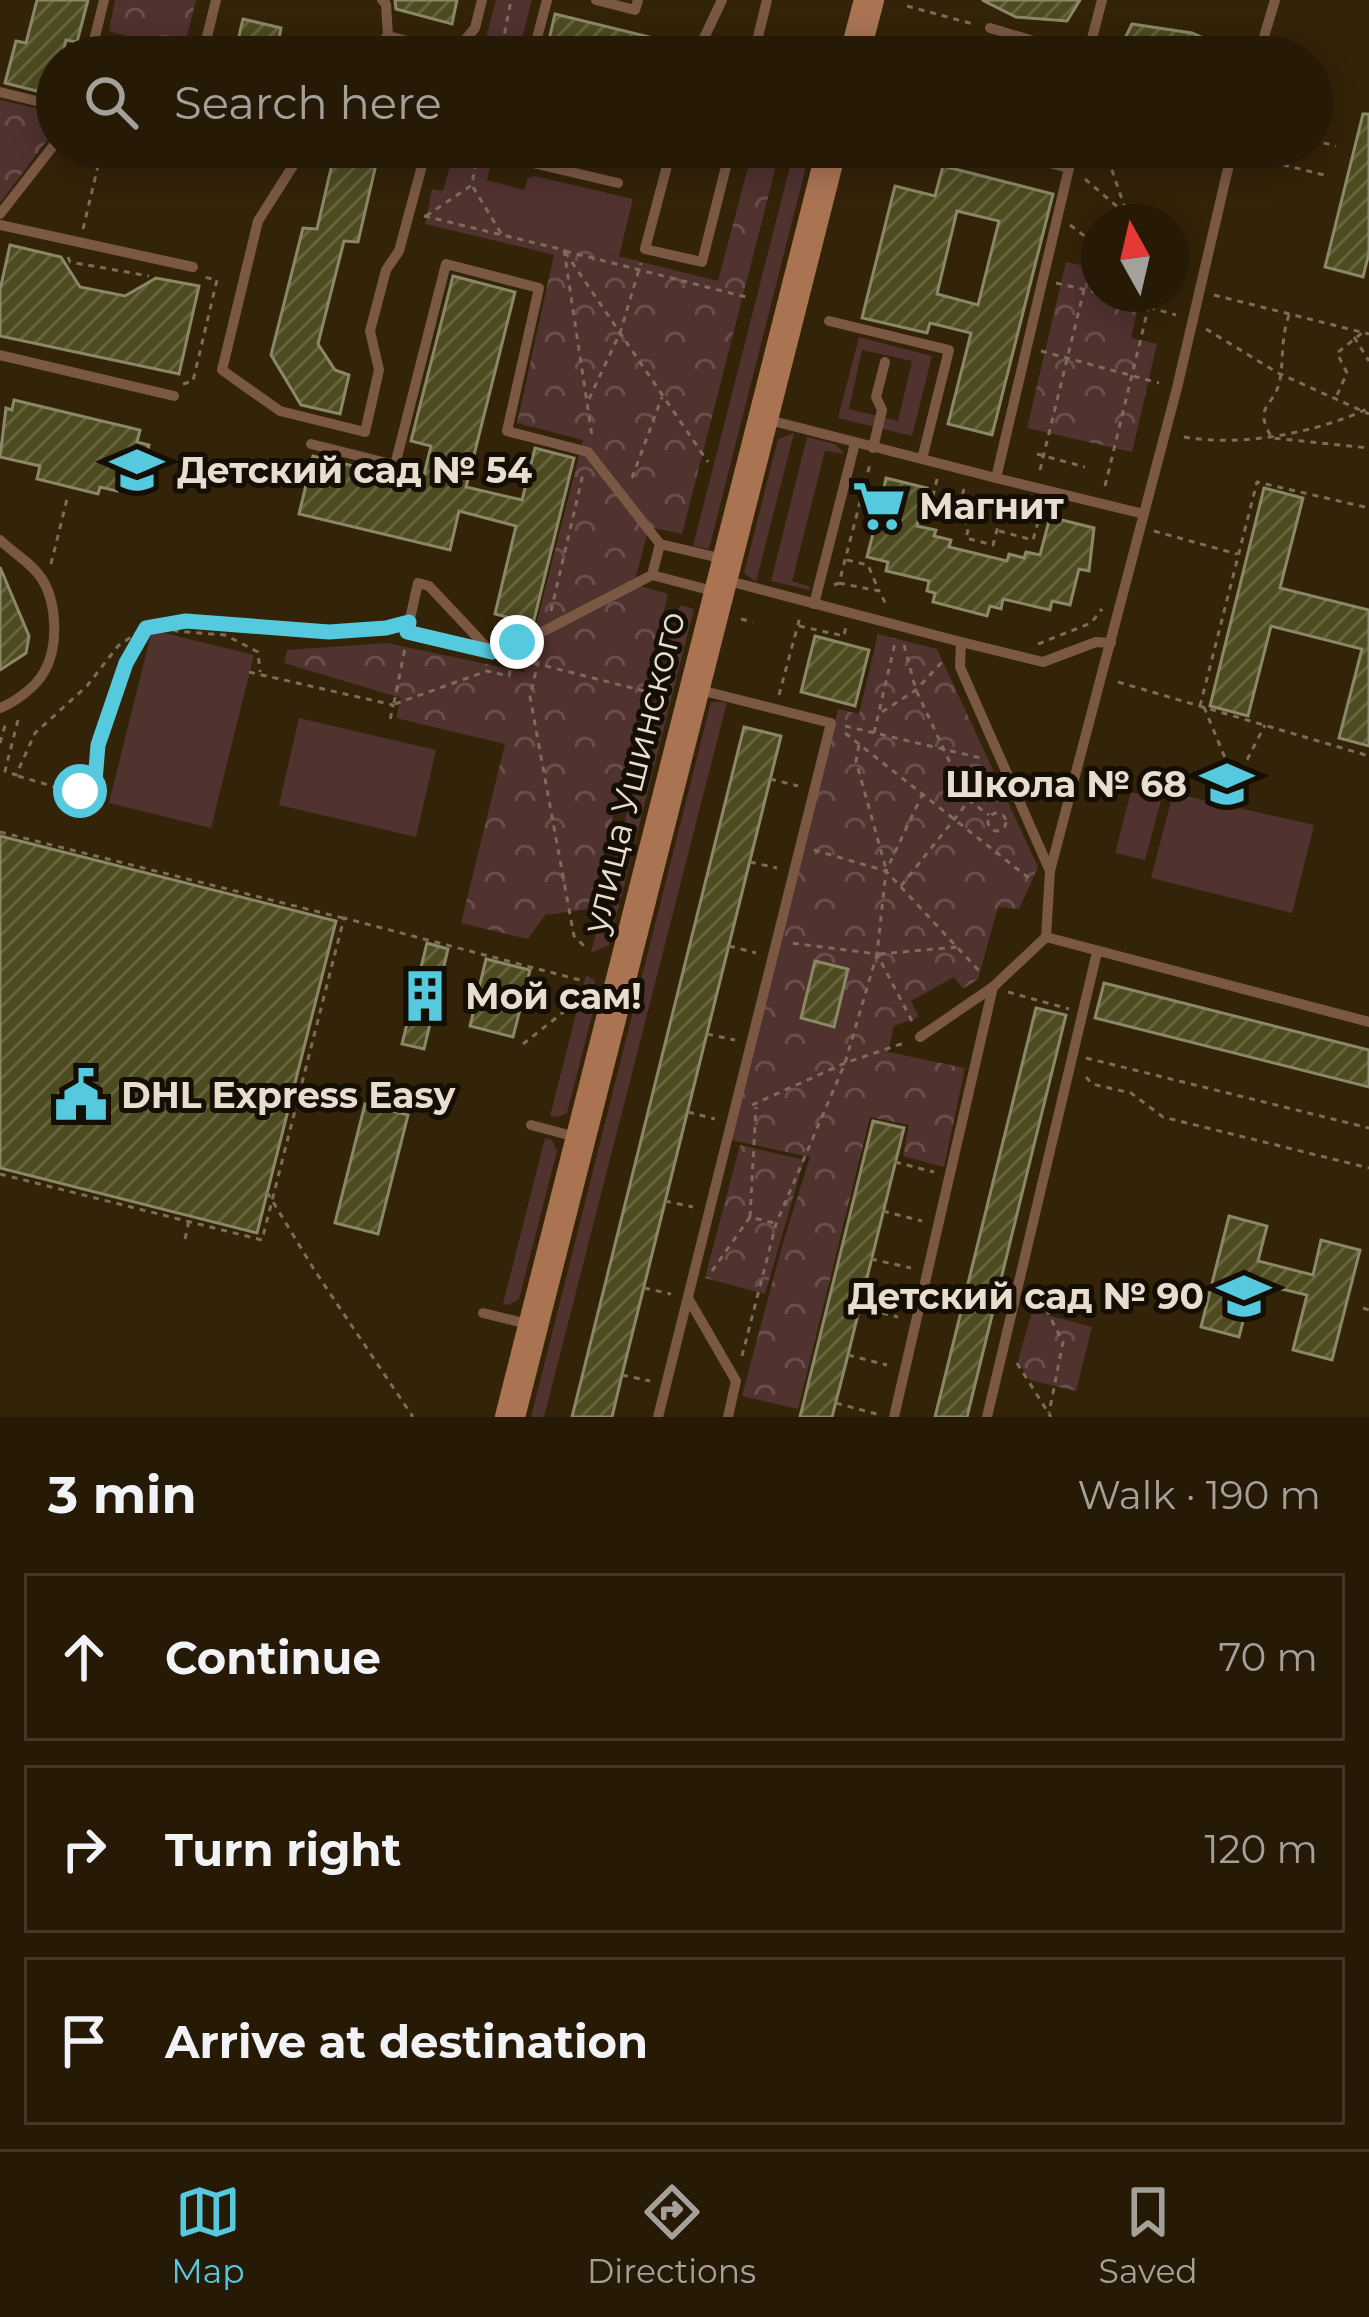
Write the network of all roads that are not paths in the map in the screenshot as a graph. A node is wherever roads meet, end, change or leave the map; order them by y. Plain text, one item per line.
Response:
1 (104, 0) edge
2 (216, 0) edge
3 (382, 0) edge
4 (482, 0) edge
5 (547, 0) edge
6 (596, 0) edge
7 (638, 0) edge
8 (722, 0) edge
9 (767, 0) edge
10 (869, 0) edge
11 (1102, 0) edge
12 (1275, 0) edge
13 (990, 28) road end
14 (95, 36) edge
15 (207, 36) edge
16 (388, 36) edge
17 (468, 36) edge
18 (538, 36) edge
19 (705, 36) edge
20 (758, 36) edge
21 (860, 36) edge
22 (1018, 36) edge
23 (1092, 36) edge
24 (1264, 36) edge
25 (0, 92) edge
26 (36, 101) edge
27 (36, 168) edge
28 (292, 168) edge
29 (422, 168) edge
30 (554, 168) edge
31 (666, 168) edge
32 (725, 168) edge
33 (827, 168) edge
34 (1069, 168) edge
35 (1228, 168) edge
36 (618, 183) dead end
37 (0, 191) edge
38 (15, 195) junction
39 (0, 214) edge
40 (0, 226) edge
41 (193, 267) dead end
42 (829, 321) dead end
43 (0, 355) edge
44 (885, 362) dead end
45 (174, 396) dead end
46 (762, 419) junction
47 (310, 443) dead end
48 (855, 443) junction
49 (872, 455) junction
50 (922, 459) junction
51 (996, 478) junction
52 (1144, 514) junction
53 (0, 540) edge
54 (660, 544) junction
55 (652, 575) junction
56 (725, 587) junction
57 (812, 599) junction
58 (961, 642) junction
59 (1111, 643) junction
60 (492, 652) junction
61 (694, 688) junction
62 (0, 708) edge
63 (1050, 871) junction
64 (1046, 937) junction
65 (1097, 952) junction
66 (993, 987) junction
67 (1369, 1022) edge
68 (920, 1037) road end
69 (531, 1125) dead end
70 (580, 1138) junction
71 (688, 1298) junction
72 (483, 1313) dead end
73 (533, 1325) junction
74 (510, 1417) edge
75 (658, 1417) edge
76 (728, 1417) edge
77 (891, 1417) edge
78 (987, 1417) edge

1 - 14 lane
2 - 15 lane
3 - 16 lane
4 - 17 lane
5 - 18 lane
6 - 7 lane
8 - 19 lane
9 - 20 lane
10 - 21 street
11 - 23 lane
12 - 24 lane
13 - 22 lane
25 - 26 lane
27 - 38 lane
28 - 29 lane
30 - 36 lane
31 - 32 lane
33 - 46 street, улица Ушинского
34 - 51 lane
35 - 52 lane
37 - 38 lane
38 - 39 lane
40 - 41 lane
42 - 50 lane
43 - 45 lane
44 - 49 lane
46 - 48 lane
46 - 56 street, улица Ушинского
47 - 54 lane
48 - 49 lane
48 - 57 lane
49 - 50 lane
50 - 51 lane
51 - 52 lane
52 - 59 lane
53 - 62 lane
54 - 55 lane
54 - 56 lane
55 - 56 lane
55 - 60 lane
56 - 57 lane
56 - 61 street, улица Ушинского
57 - 58 lane
58 - 59 lane
58 - 63 lane
59 - 63 lane
60 - 60 lane
61 - 70 street, улица Ушинского
61 - 71 lane
63 - 64 lane
64 - 65 lane
64 - 66 lane
65 - 67 lane
65 - 78 lane
66 - 68 lane
66 - 77 lane
69 - 70 lane
70 - 73 street, улица Ушинского
71 - 75 lane
71 - 76 lane
72 - 73 lane
73 - 74 street, улица Ушинского

